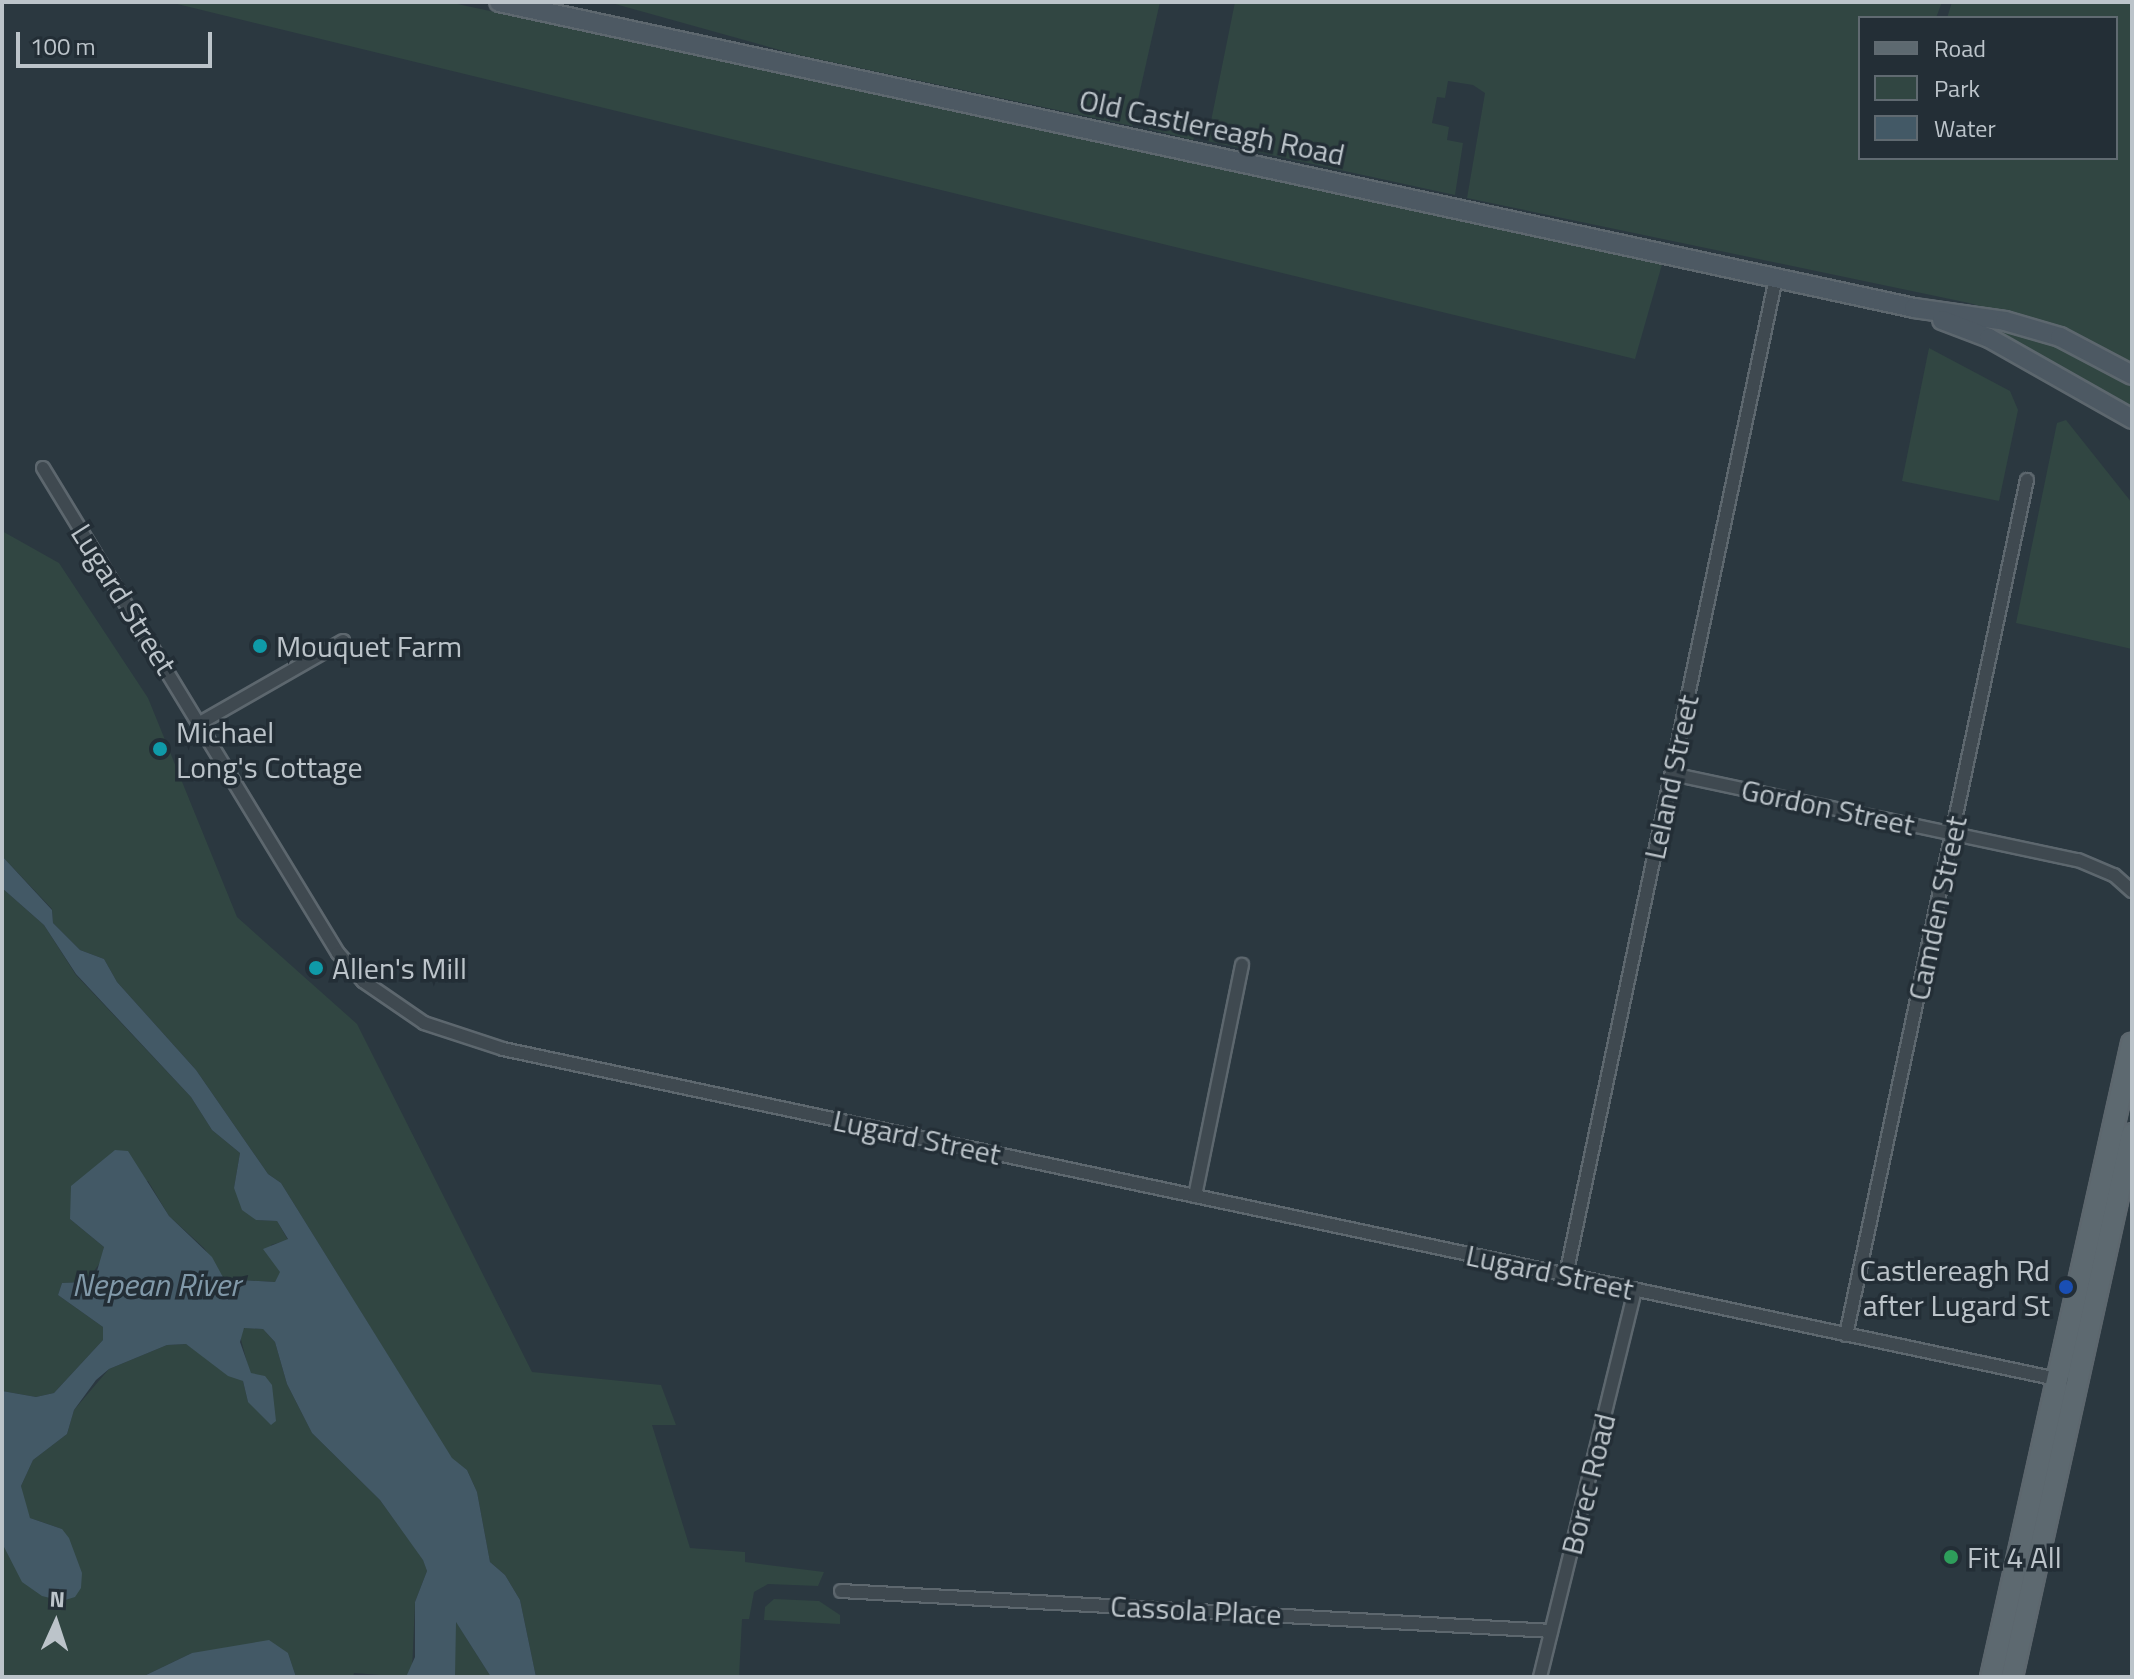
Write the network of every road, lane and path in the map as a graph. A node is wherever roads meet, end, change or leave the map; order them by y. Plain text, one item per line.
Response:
1 (499, 2) edge
2 (1776, 278) junction
3 (1914, 308) junction
4 (2132, 375) edge
5 (2132, 419) edge
6 (43, 468) dead end
7 (2027, 480) dead end
8 (343, 641) dead end
9 (200, 723) junction
10 (1672, 774) junction
11 (1953, 833) junction
12 (2132, 891) edge
13 (1242, 965) dead end
14 (2132, 1043) edge
15 (2132, 1134) edge
16 (1195, 1196) junction
17 (1566, 1275) junction
18 (1635, 1290) junction
19 (1846, 1335) junction
20 (2066, 1381) junction
21 (841, 1591) dead end
22 (1551, 1631) junction
23 (1540, 1677) edge
24 (1991, 1677) edge
25 (2012, 1677) edge

1 - 2 street, Old Castlereagh Road
2 - 3 street, Old Castlereagh Road
2 - 10 street, Leland Street
3 - 4 street, Old Castlereagh Road
3 - 5 street, Old Castlereagh Road
6 - 9 street, Lugard Street
7 - 11 street, Camden Street
8 - 9 street
9 - 16 street, Lugard Street
10 - 11 street, Gordon Street
10 - 17 street, Leland Street
11 - 12 street, Gordon Street
11 - 19 street, Camden Street
13 - 16 street
14 - 20 main road
15 - 20 main road
16 - 17 street, Lugard Street
17 - 18 street, Lugard Street
18 - 19 street, Lugard Street
18 - 22 street, Borec Road
19 - 20 street, Lugard Street
20 - 24 main road
20 - 25 main road
21 - 22 street, Cassola Place
22 - 23 street, Borec Road

